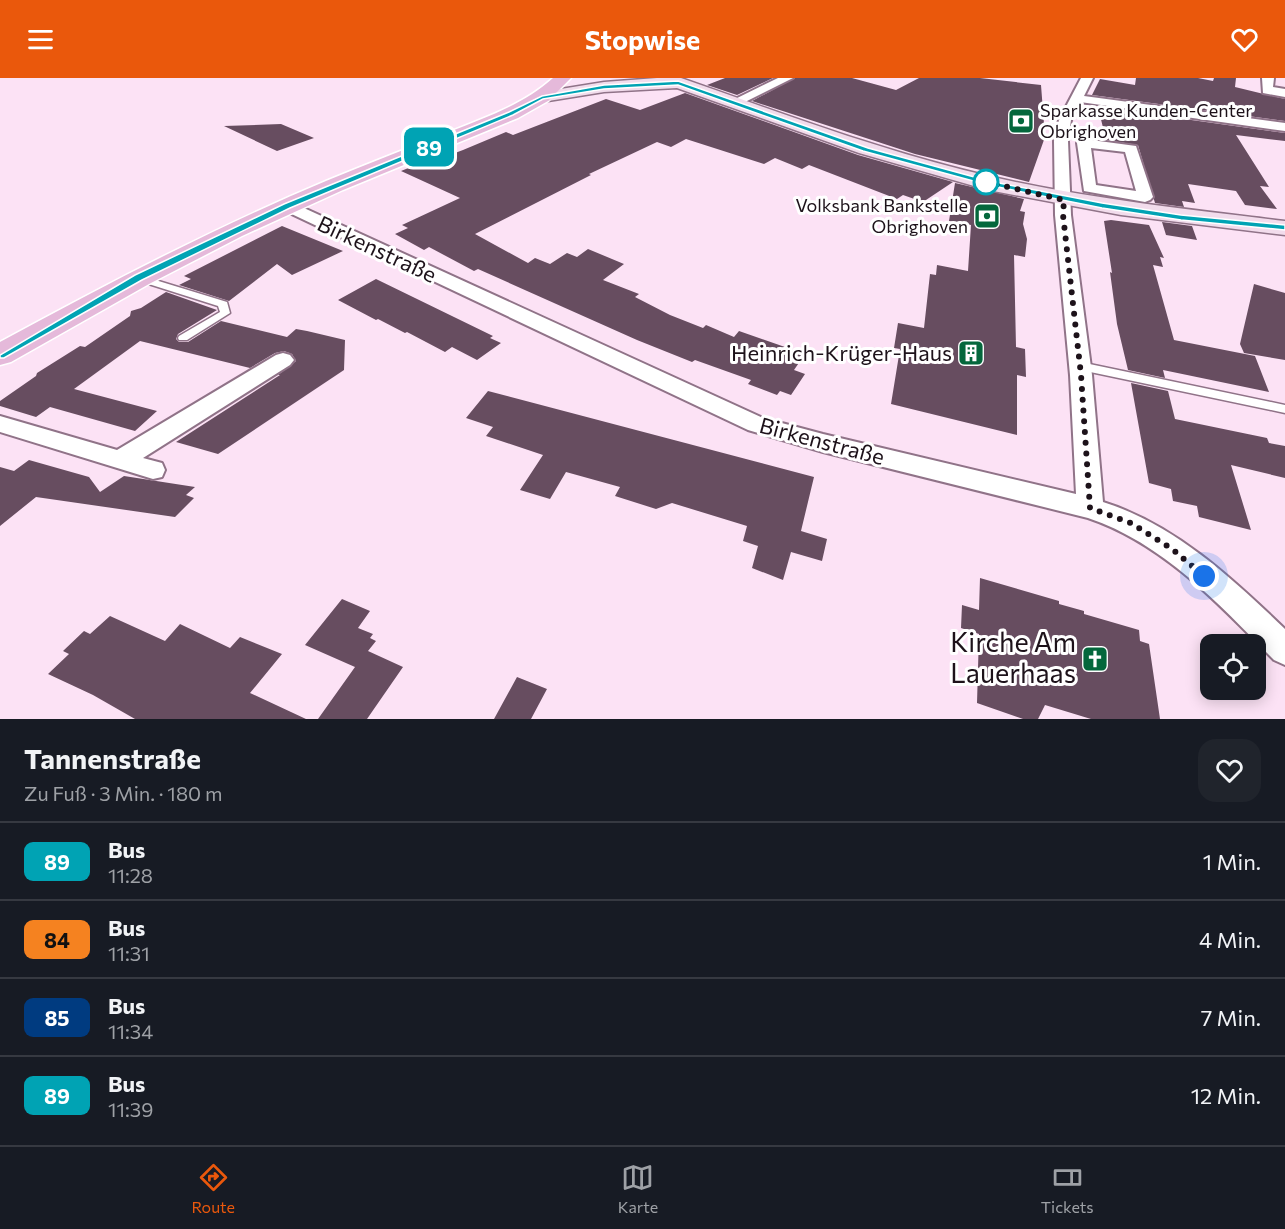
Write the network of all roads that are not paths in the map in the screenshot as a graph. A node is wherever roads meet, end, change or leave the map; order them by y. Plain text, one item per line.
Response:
1 (563, 78) edge
2 (788, 78) edge
3 (1087, 78) edge
4 (1268, 78) edge
5 (672, 81) edge
6 (1285, 93) edge
7 (542, 98) junction
8 (1075, 98) junction
9 (733, 103) junction
10 (1285, 127) edge
11 (1089, 188) joint
12 (1064, 200) junction
13 (287, 206) junction
14 (1285, 228) edge
15 (139, 278) junction
16 (183, 338) dead end
17 (0, 356) edge
18 (283, 360) dead end
19 (1080, 366) junction
20 (1285, 409) edge
21 (0, 424) edge
22 (120, 460) junction
23 (153, 470) dead end
24 (1090, 508) junction
25 (1285, 650) edge

1 - 7 main road
2 - 9 street
3 - 8 street
4 - 6 street
5 - 7 street
5 - 9 street
7 - 13 main road
8 - 10 street
8 - 12 street
9 - 12 street
11 - 11 street
12 - 14 street
12 - 19 street
13 - 15 main road
13 - 24 street, Birkenstraße
15 - 16 lane
15 - 17 main road
18 - 22 street
19 - 20 lane
19 - 24 street
21 - 22 street
22 - 23 street
24 - 25 street, Birkenstraße

